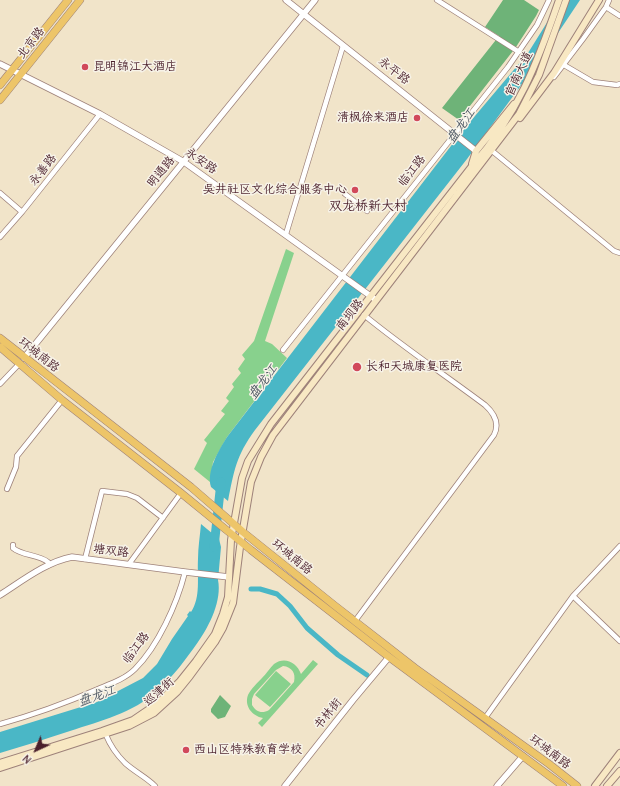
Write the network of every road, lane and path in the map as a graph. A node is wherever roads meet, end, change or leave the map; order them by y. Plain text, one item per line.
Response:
1 (68, 0) edge
2 (80, 0) edge
3 (286, 0) edge
4 (315, 0) edge
5 (437, 0) edge
6 (549, 0) edge
7 (559, 0) edge
8 (566, 0) edge
9 (599, 0) edge
10 (609, 0) edge
11 (606, 7) junction
12 (303, 14) junction
13 (620, 16) edge
14 (343, 46) junction
15 (519, 52) junction
16 (0, 64) edge
17 (564, 65) junction
18 (12, 70) junction
19 (21, 75) junction
20 (0, 84) edge
21 (620, 84) edge
22 (546, 85) junction
23 (524, 99) junction
24 (0, 100) edge
25 (100, 114) junction
26 (514, 120) joint
27 (456, 135) junction
28 (475, 150) junction
29 (488, 151) junction
30 (184, 162) junction
31 (472, 166) junction
32 (0, 193) edge
33 (345, 194) dead end
34 (366, 211) dead end
35 (22, 212) junction
36 (286, 234) junction
37 (0, 237) edge
38 (620, 253) edge
39 (345, 277) junction
40 (367, 294) junction
41 (376, 300) junction
42 (364, 315) junction
43 (0, 338) edge
44 (0, 346) edge
45 (283, 350) dead end
46 (22, 360) junction
47 (0, 384) edge
48 (62, 400) junction
49 (251, 455) junction
50 (261, 457) junction
51 (7, 489) dead end
52 (181, 493) junction
53 (163, 518) junction
54 (234, 524) junction
55 (243, 532) junction
56 (232, 534) junction
57 (241, 541) junction
58 (13, 545) dead end
59 (620, 546) edge
60 (85, 559) junction
61 (129, 564) junction
62 (49, 565) junction
63 (185, 572) junction
64 (229, 577) junction
65 (0, 595) edge
66 (573, 596) junction
67 (355, 621) junction
68 (620, 641) edge
69 (390, 657) junction
70 (485, 718) junction
71 (0, 724) edge
72 (106, 735) junction
73 (620, 753) edge
74 (524, 756) junction
75 (0, 763) edge
76 (0, 768) edge
77 (620, 771) edge
78 (155, 786) edge
79 (286, 786) edge
80 (496, 786) edge
81 (563, 786) edge
82 (577, 786) edge
83 (595, 786) edge
84 (607, 786) edge

1 - 18 main road, 北京路
2 - 19 main road, 北京路
3 - 12 street, 永平路
4 - 12 street, 明通路
5 - 15 street
6 - 15 street, 临江路
7 - 23 main road, 官南大道
8 - 23 main road, 官南大道
9 - 22 main road
10 - 11 street
11 - 13 street
11 - 17 street
12 - 14 street, 永平路
12 - 30 street, 明通路
14 - 27 street, 永平路
14 - 36 street
15 - 27 street, 临江路
16 - 18 street, 永安路
17 - 21 street
17 - 22 street
18 - 19 street, 永安路
18 - 20 main road, 北京路
19 - 24 main road, 北京路
19 - 25 street, 永安路
22 - 29 main road
23 - 26 main road, 官南大道
23 - 28 main road
23 - 29 main road, 官南大道
25 - 30 street, 永安路
25 - 35 street, 永善路
26 - 29 main road, 南坝路
27 - 28 street, 永平路
27 - 39 street, 临江路
28 - 31 main road
29 - 31 main road, 南坝路
29 - 38 street
29 - 41 main road, 南坝路
30 - 36 street, 永安路
30 - 46 street, 明通路
31 - 40 main road, 南坝路
32 - 35 street
33 - 34 street
35 - 37 street, 永善路
36 - 39 street, 永安路
39 - 40 street, 永安路
39 - 45 street, 临江路
40 - 41 street, 永安路
40 - 49 main road, 南坝路
41 - 42 main road, 南坝路
42 - 50 main road, 南坝路
42 - 67 street
43 - 46 main road, 环城南路
44 - 46 main road, 环城南路
46 - 47 street
46 - 48 main road, 环城南路
46 - 54 main road, 环城南路
48 - 51 street
48 - 52 main road, 环城南路
49 - 50 main road
49 - 54 main road, 南坝路
50 - 55 main road, 南坝路
52 - 53 street
52 - 56 main road, 环城南路
53 - 60 street
53 - 61 street
54 - 55 main road, 环城南路
54 - 56 main road, 南坝路
55 - 57 main road, 南坝路
55 - 67 main road, 环城南路
56 - 57 main road, 环城南路
56 - 64 main road, 巡津街
57 - 69 main road, 环城南路
57 - 72 main road, 巡津街
58 - 62 street
59 - 66 street
60 - 61 street, 塘双路
60 - 62 street, 塘双路
61 - 63 street, 塘双路
62 - 65 street, 塘双路
63 - 64 street, 塘双路
63 - 71 street, 临江路
64 - 75 main road, 巡津街
66 - 68 street
66 - 70 street
67 - 70 main road, 环城南路
69 - 74 main road, 环城南路
69 - 79 street, 书林街
70 - 82 main road, 环城南路
72 - 76 main road, 巡津街
72 - 78 street
73 - 83 main road
74 - 80 street
74 - 81 main road, 环城南路
77 - 84 main road

